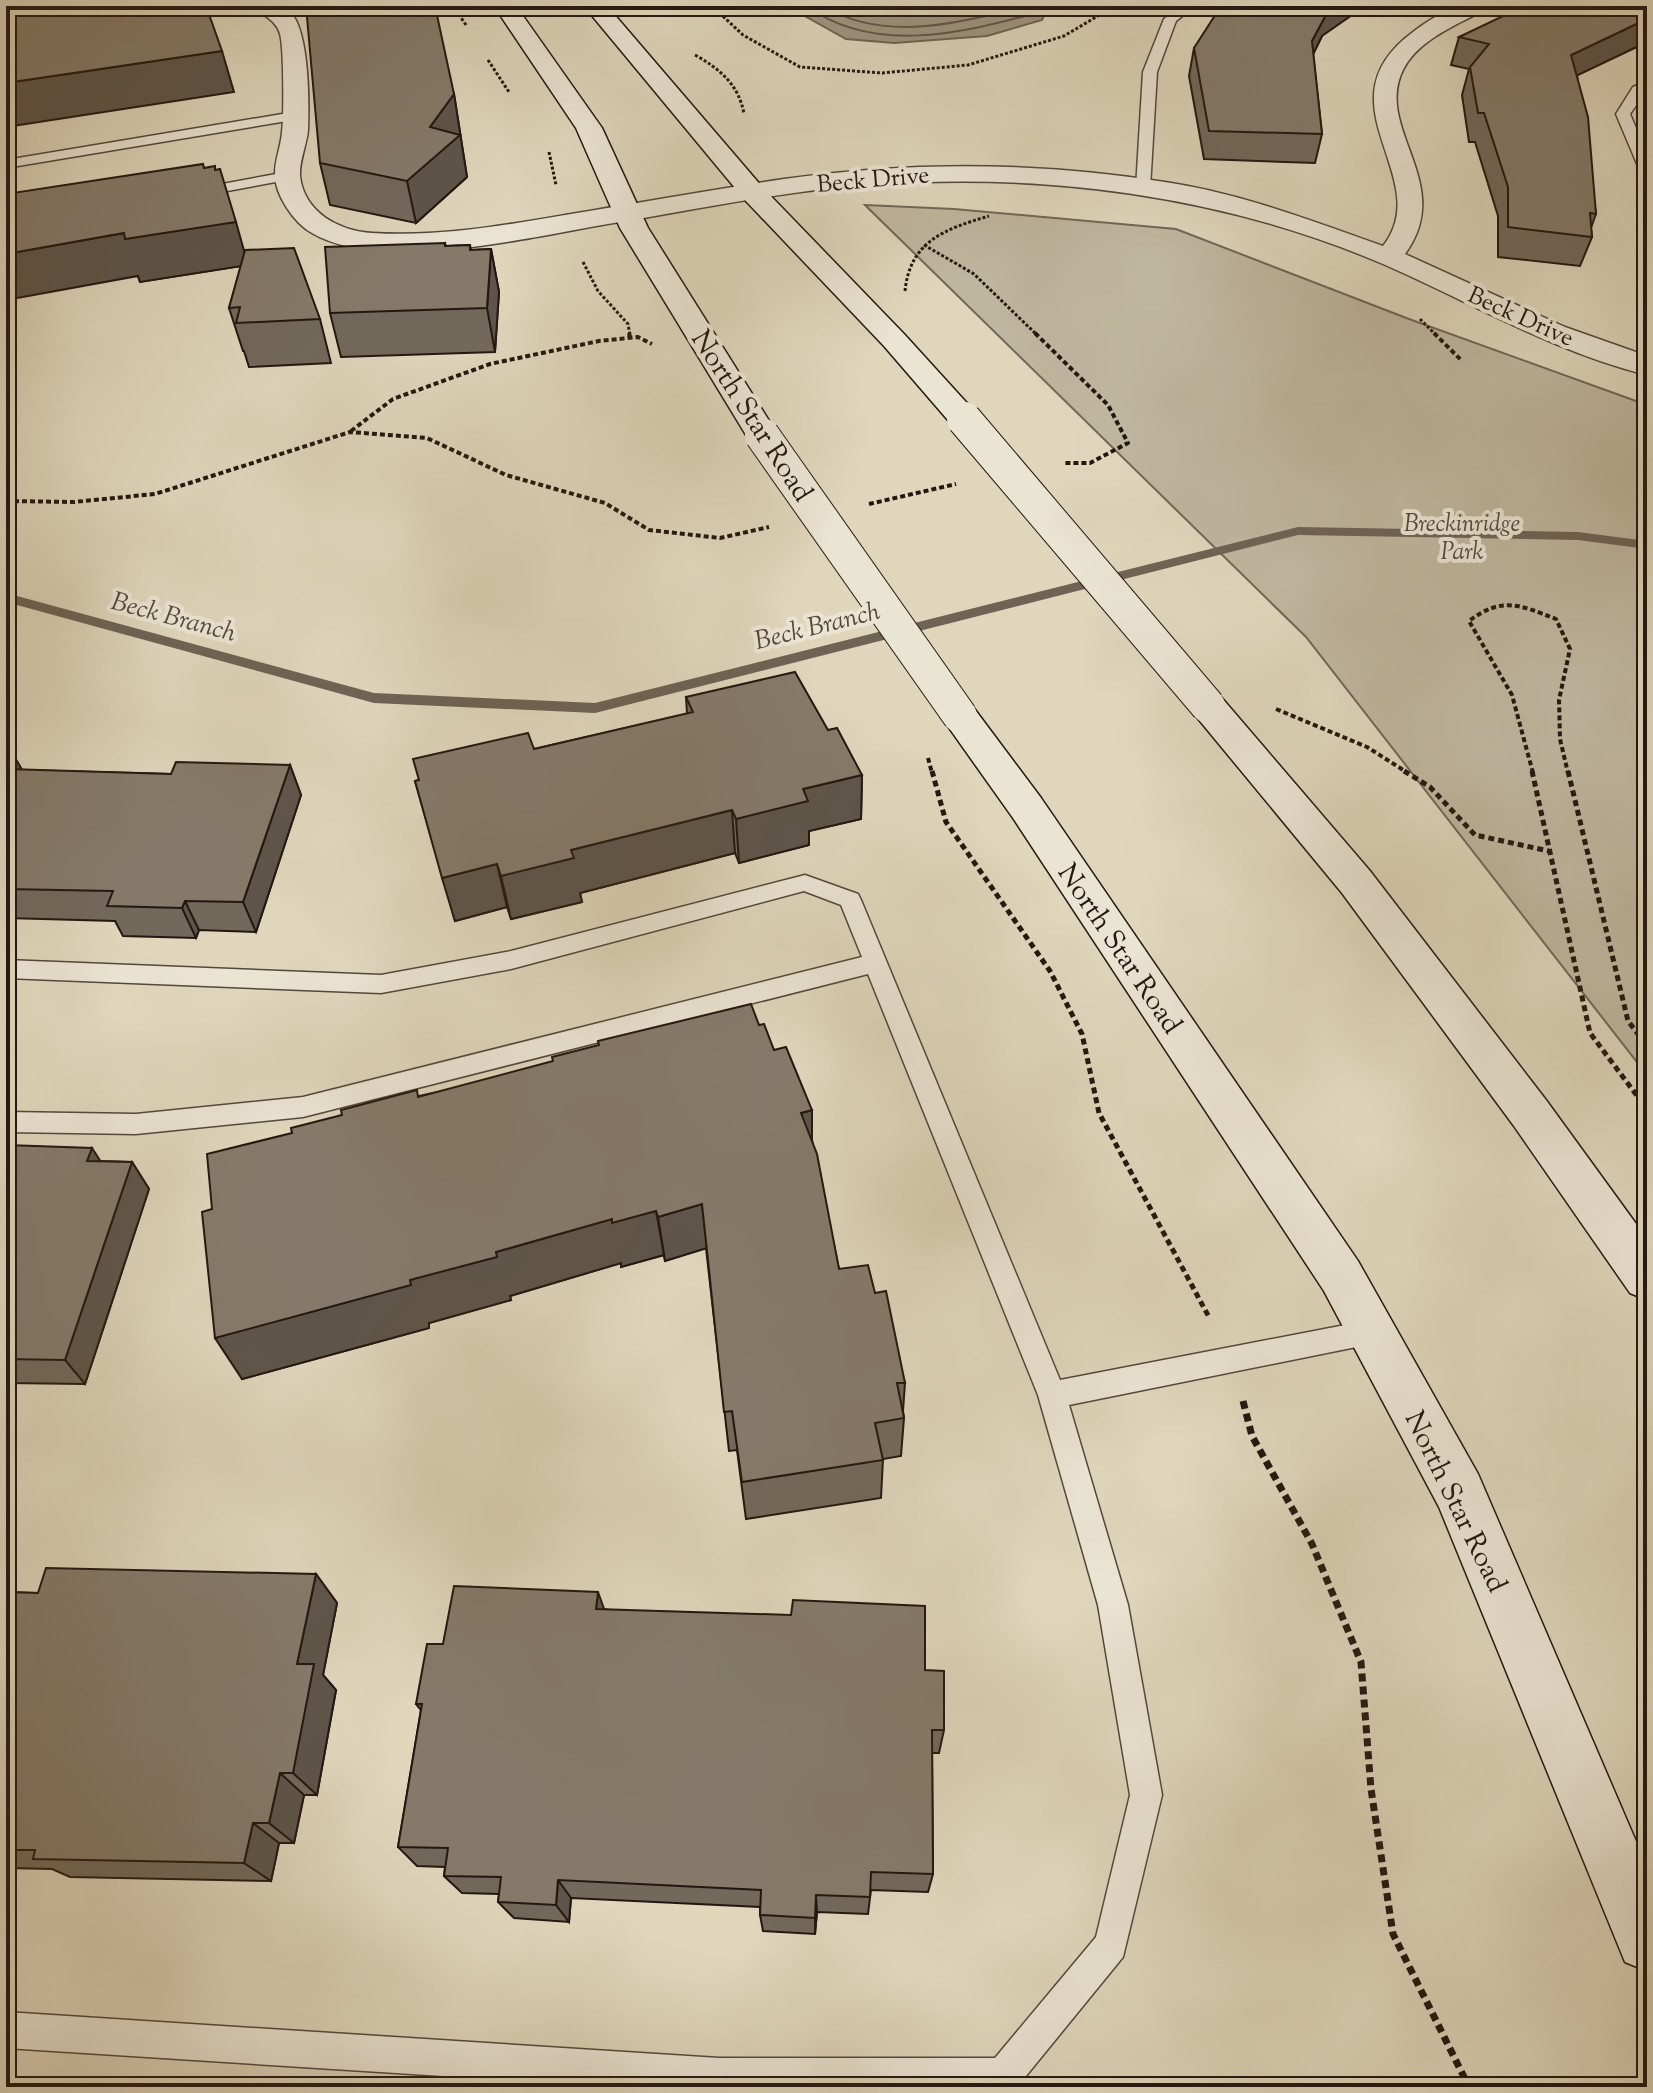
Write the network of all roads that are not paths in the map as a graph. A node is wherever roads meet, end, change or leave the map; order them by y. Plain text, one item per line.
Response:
1 (264, 6) edge
2 (505, 6) edge
3 (595, 6) edge
4 (1189, 6) edge
5 (1475, 6) edge
6 (1647, 85) edge
7 (294, 116) junction
8 (6, 164) edge
9 (1647, 171) edge
10 (287, 176) junction
11 (1143, 188) junction
12 (754, 194) junction
13 (178, 196) edge
14 (627, 214) junction
15 (1389, 257) junction
16 (1647, 366) edge
17 (875, 963) junction
18 (6, 969) edge
19 (6, 1122) edge
20 (1647, 1278) edge
21 (1371, 1332) junction
22 (1052, 1395) junction
23 (1647, 1940) edge
24 (6, 2030) edge

1 - 7 main road
2 - 14 main road, North Star Road
3 - 12 main road
4 - 11 lane
5 - 15 main road
6 - 9 lane
7 - 8 lane
7 - 10 main road
10 - 13 lane
10 - 14 main road, Beck Drive
11 - 12 main road, Beck Drive
11 - 15 main road, Beck Drive
12 - 14 main road, Beck Drive
12 - 20 main road, bridge
14 - 21 main road, North Star Road, bridge
15 - 16 main road, Beck Drive
17 - 18 lane
17 - 19 lane
17 - 22 lane
21 - 22 lane
21 - 23 main road, North Star Road
22 - 24 lane

